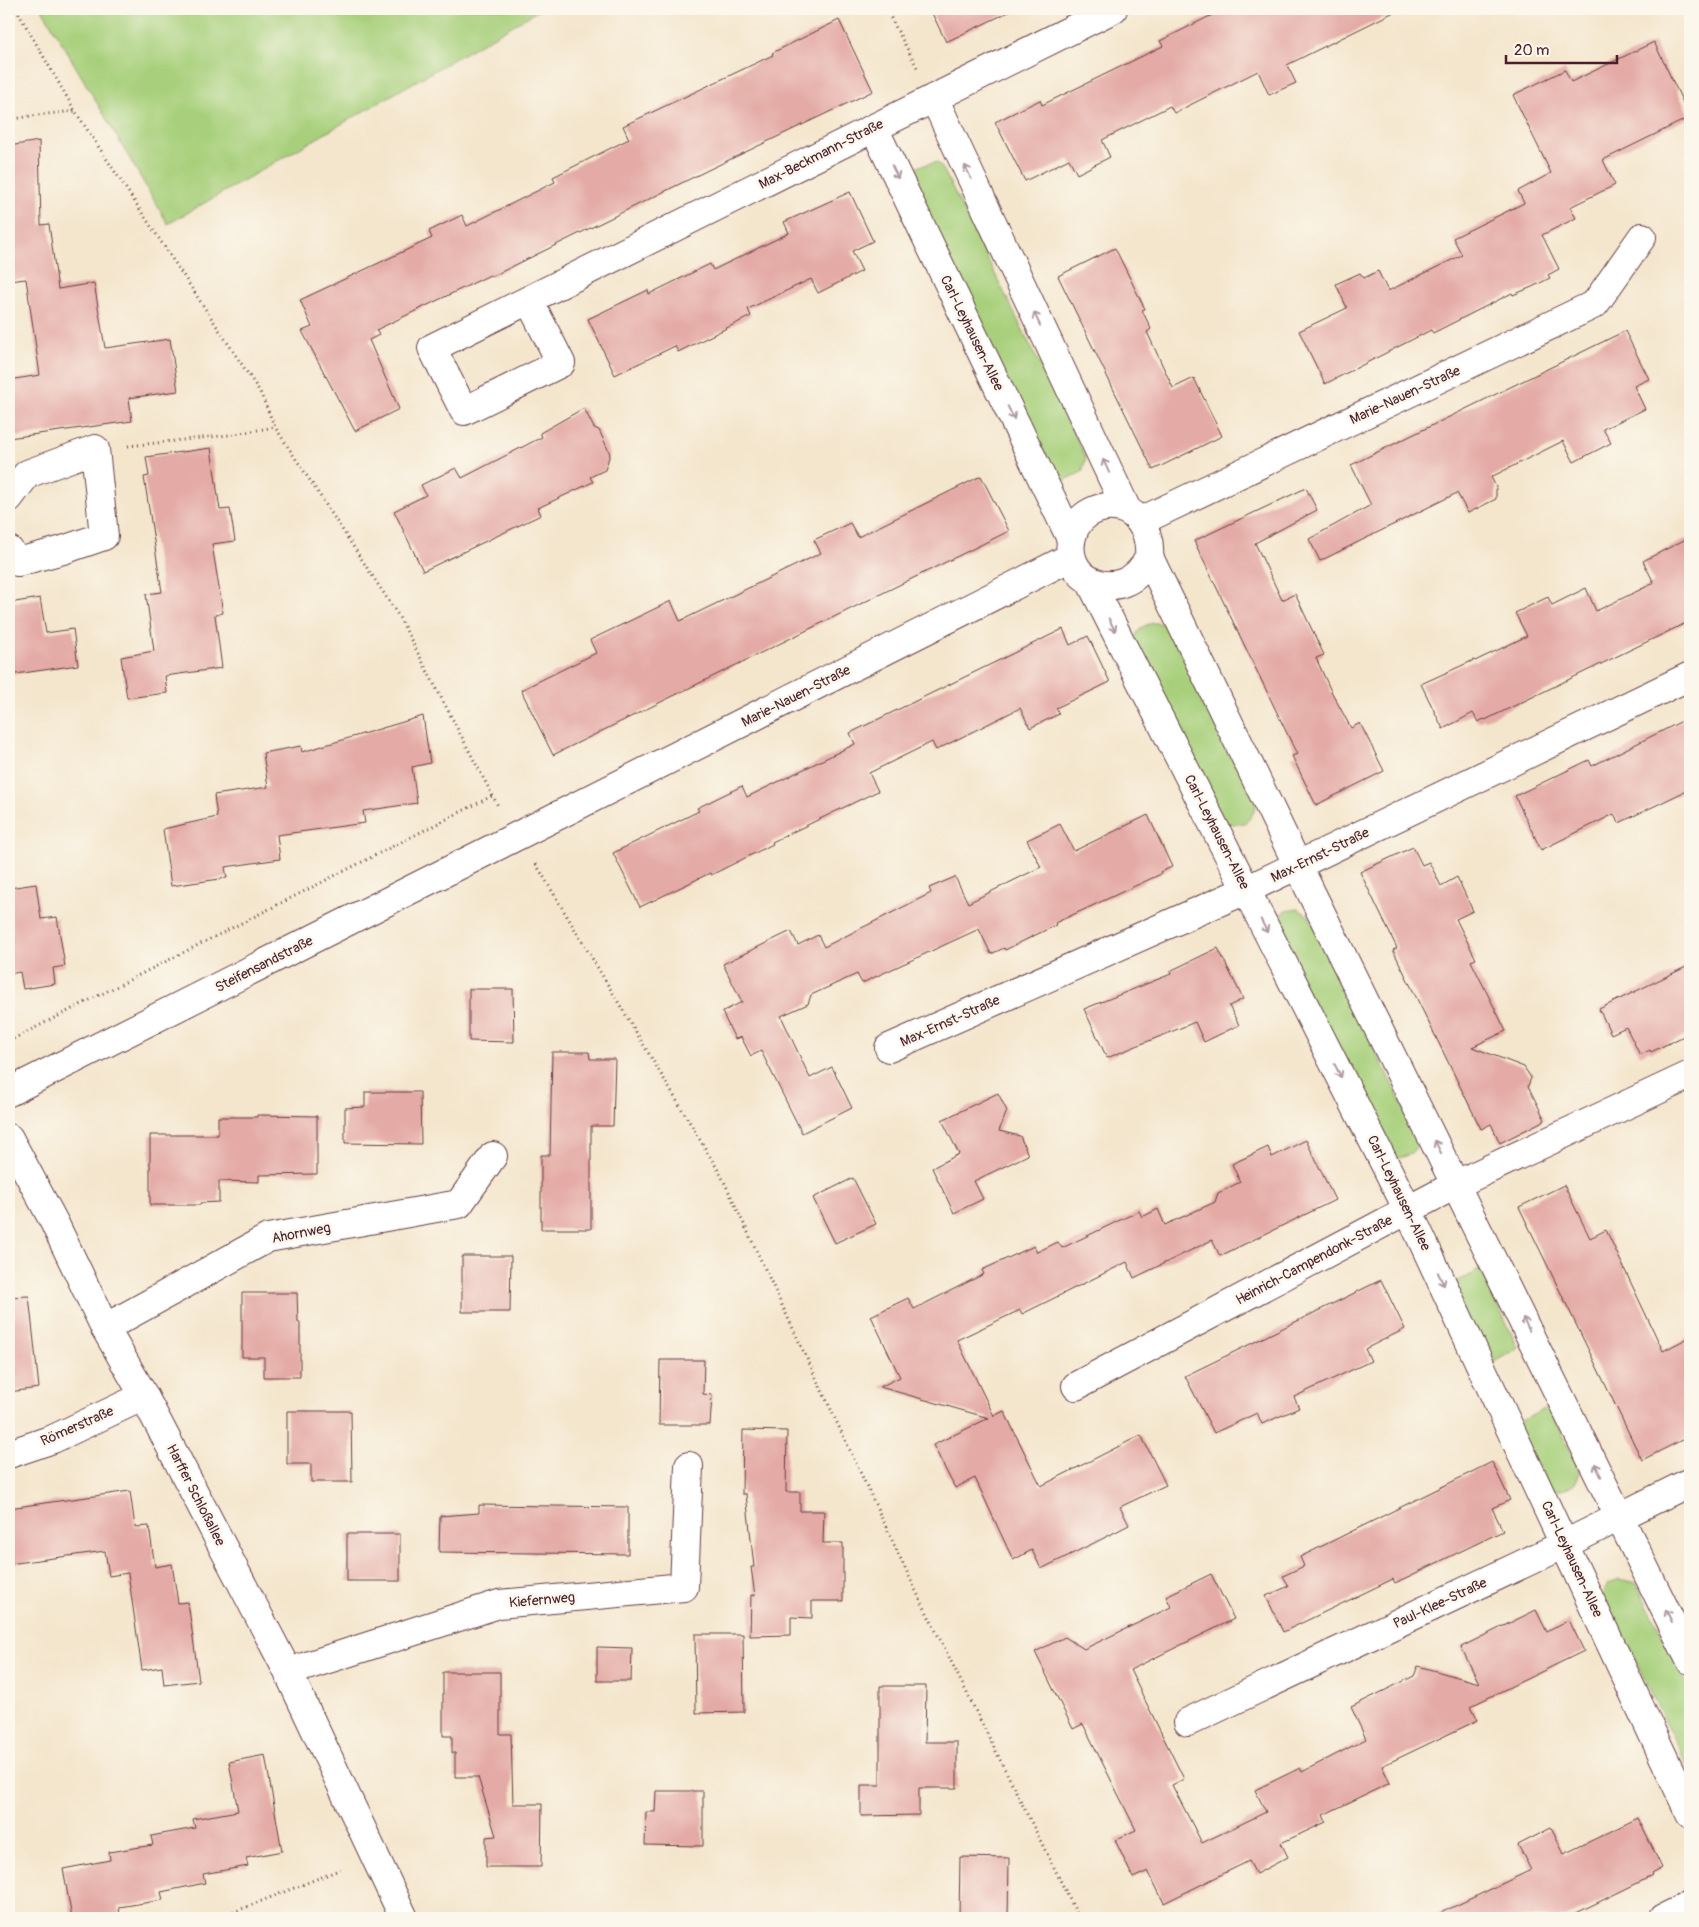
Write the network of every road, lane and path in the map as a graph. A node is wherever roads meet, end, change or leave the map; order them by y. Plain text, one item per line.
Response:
1 (16, 9) edge
2 (886, 9) edge
3 (1113, 9) edge
4 (934, 98) junction
5 (75, 111) junction
6 (9, 120) edge
7 (874, 128) junction
8 (1642, 237) dead end
9 (529, 300) junction
10 (275, 427) junction
11 (95, 449) junction
12 (9, 498) edge
13 (1134, 516) junction
14 (1071, 548) junction
15 (9, 550) edge
16 (1149, 557) junction
17 (1090, 581) junction
18 (1690, 676) edge
19 (492, 796) junction
20 (520, 836) junction
21 (1298, 866) junction
22 (1246, 890) junction
23 (9, 1041) edge
24 (889, 1048) dead end
25 (1690, 1075) edge
26 (9, 1092) edge
27 (9, 1138) edge
28 (492, 1156) dead end
29 (1457, 1184) junction
30 (1408, 1210) junction
31 (105, 1328) junction
32 (1076, 1386) dead end
33 (144, 1396) junction
34 (9, 1454) edge
35 (689, 1466) dead end
36 (1690, 1482) edge
37 (1620, 1515) junction
38 (1565, 1544) junction
39 (1690, 1660) edge
40 (288, 1672) junction
41 (1188, 1722) dead end
42 (1690, 1814) edge
43 (375, 1855) junction
44 (1690, 1905) edge
45 (219, 1918) edge
46 (404, 1918) edge
47 (1079, 1918) edge
48 (1664, 1918) edge

1 - 5 path
2 - 4 path
3 - 4 street, Max-Beckmann-Straße
4 - 7 street, Max-Beckmann-Straße
13 -> 4 street
5 - 6 path
5 - 10 path
7 - 9 street, Max-Beckmann-Straße
7 -> 14 street, Carl-Leyhausen-Allee
8 - 13 street, Marie-Nauen-Straße
9 - 9 street, Max-Beckmann-Straße
10 - 11 path
10 - 19 path
11 - 12 street
11 - 15 street
13 - 14 street
13 - 16 street
14 - 17 street, Carl-Leyhausen-Allee
14 - 20 street, Marie-Nauen-Straße
16 - 17 street
16 - 21 street
17 -> 22 street, Carl-Leyhausen-Allee
18 - 21 street, Max-Ernst-Straße
19 - 20 path
19 - 23 path
20 - 26 street, Steifensandstraße
20 - 47 path
21 - 22 street, Max-Ernst-Straße
29 -> 21 street
22 - 24 street, Max-Ernst-Straße
22 -> 30 street, Carl-Leyhausen-Allee
25 - 29 street, Heinrich-Campendonk-Straße
27 - 31 street, Harffer Schloßallee
28 - 31 street, Ahornweg
29 - 30 street, Heinrich-Campendonk-Straße
37 -> 29 street
30 - 32 street, Heinrich-Campendonk-Straße
30 -> 38 street, Carl-Leyhausen-Allee
31 - 33 street, Harffer Schloßallee
33 - 34 street, Römerstraße
33 - 40 street, Harffer Schloßallee
35 - 40 street, Kiefernweg
36 - 37 street, Paul-Klee-Straße
37 - 38 street, Paul-Klee-Straße
39 -> 37 street
38 - 41 street, Paul-Klee-Straße
38 - 42 street, Carl-Leyhausen-Allee
40 - 43 street, Harffer Schloßallee
43 - 45 path
43 - 46 street, Harffer Schloßallee
44 - 48 street

